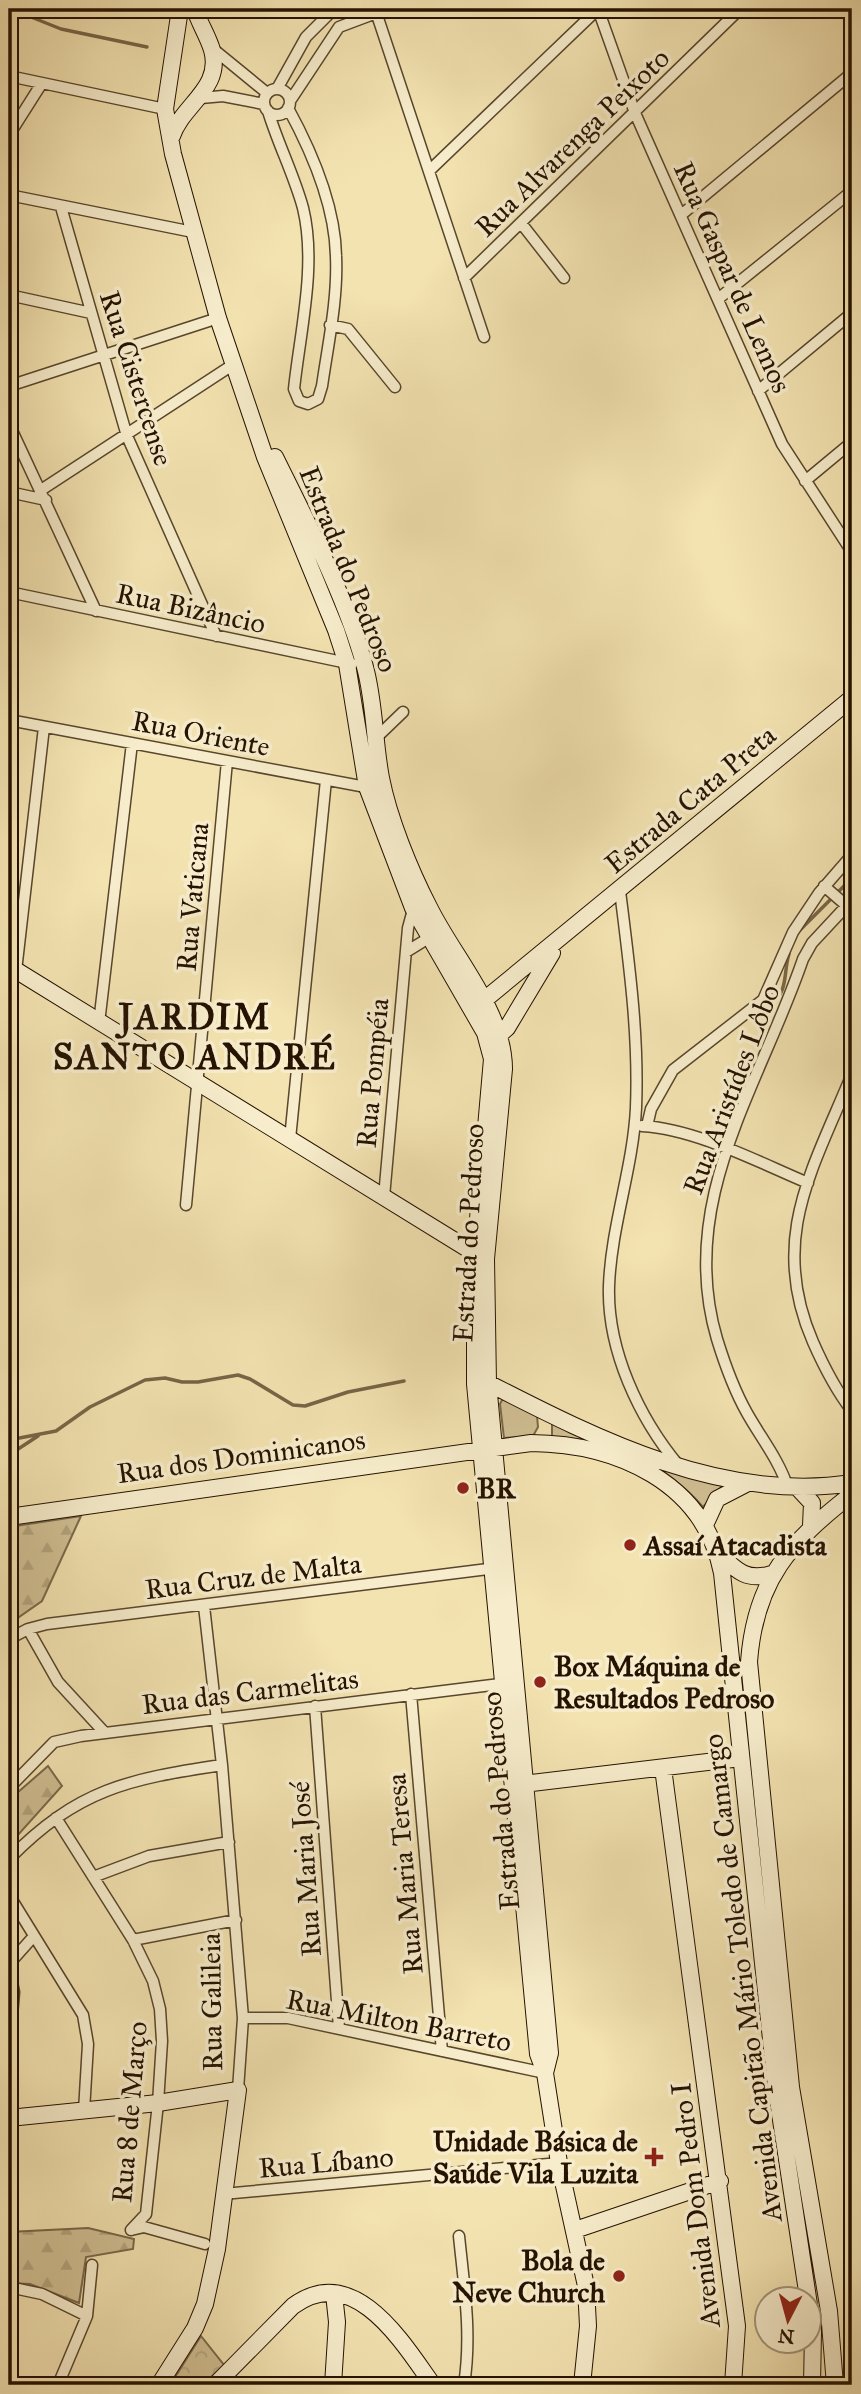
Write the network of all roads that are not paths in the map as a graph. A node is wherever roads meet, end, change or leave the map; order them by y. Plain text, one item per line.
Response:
1 (180, 9) edge
2 (195, 9) edge
3 (337, 9) edge
4 (598, 9) edge
5 (740, 9) edge
6 (380, 10) edge
7 (345, 24) junction
8 (211, 46) junction
9 (174, 48) junction
10 (852, 73) edge
11 (9, 76) edge
12 (42, 83) junction
13 (269, 99) junction
14 (196, 100) junction
15 (289, 104) junction
16 (165, 109) junction
17 (635, 113) junction
18 (9, 135) edge
19 (171, 139) junction
20 (429, 171) junction
21 (852, 191) edge
22 (9, 195) edge
23 (61, 207) junction
24 (681, 215) junction
25 (521, 223) junction
26 (193, 232) junction
27 (464, 278) junction
28 (564, 278) dead end
29 (9, 295) edge
30 (718, 299) junction
31 (91, 313) junction
32 (852, 313) edge
33 (218, 318) junction
34 (330, 325) junction
35 (484, 337) dead end
36 (102, 356) junction
37 (234, 364) junction
38 (9, 386) edge
39 (395, 387) dead end
40 (758, 391) junction
41 (9, 424) edge
42 (127, 436) junction
43 (852, 442) edge
44 (782, 444) junction
45 (263, 445) junction
46 (772, 452) dead end
47 (805, 481) junction
48 (9, 492) edge
49 (43, 495) junction
50 (852, 551) edge
51 (9, 592) edge
52 (96, 611) junction
53 (216, 636) junction
54 (364, 663) junction
55 (346, 664) junction
56 (852, 698) edge
57 (403, 712) dead end
58 (9, 720) edge
59 (44, 727) junction
60 (377, 737) junction
61 (132, 743) junction
62 (227, 761) junction
63 (326, 780) junction
64 (367, 787) junction
65 (384, 790) junction
66 (852, 855) edge
67 (824, 886) junction
68 (620, 891) junction
69 (418, 902) junction
70 (849, 903) edge
71 (436, 933) junction
72 (562, 940) junction
73 (406, 953) junction
74 (12, 968) edge
75 (515, 976) junction
76 (525, 998) junction
77 (479, 1008) junction
78 (99, 1023) junction
79 (492, 1034) junction
80 (852, 1074) edge
81 (198, 1082) junction
82 (634, 1126) junction
83 (647, 1126) junction
84 (290, 1139) junction
85 (727, 1149) junction
86 (808, 1183) junction
87 (384, 1197) junction
88 (186, 1205) dead end
89 (481, 1256) junction
90 (482, 1384) junction
91 (852, 1411) edge
92 (544, 1412) junction
93 (531, 1443) junction
94 (488, 1448) junction
95 (679, 1466) junction
96 (852, 1483) edge
97 (746, 1484) junction
98 (793, 1488) junction
99 (852, 1494) edge
100 (9, 1517) edge
101 (705, 1525) junction
102 (811, 1526) junction
103 (718, 1553) junction
104 (498, 1568) junction
105 (771, 1574) junction
106 (204, 1606) junction
107 (28, 1629) junction
108 (9, 1639) edge
109 (509, 1682) junction
110 (411, 1694) junction
111 (315, 1706) junction
112 (218, 1718) junction
113 (104, 1732) junction
114 (741, 1758) junction
115 (222, 1765) junction
116 (663, 1768) junction
117 (518, 1785) junction
118 (9, 1788) edge
119 (56, 1818) junction
120 (229, 1842) junction
121 (9, 1859) edge
122 (93, 1877) junction
123 (9, 1895) edge
124 (236, 1920) junction
125 (34, 1936) junction
126 (132, 1940) junction
127 (9, 1966) edge
128 (243, 2018) junction
129 (339, 2028) junction
130 (9, 2051) edge
131 (442, 2051) junction
132 (545, 2073) junction
133 (238, 2090) junction
134 (158, 2103) junction
135 (84, 2111) junction
136 (9, 2118) edge
137 (559, 2163) junction
138 (720, 2181) junction
139 (223, 2194) junction
140 (575, 2230) junction
141 (459, 2236) dead end
142 (205, 2244) dead end
143 (92, 2265) dead end
144 (9, 2287) edge
145 (334, 2294) junction
146 (87, 2316) junction
147 (58, 2385) edge
148 (159, 2385) edge
149 (215, 2385) edge
150 (333, 2385) edge
151 (433, 2385) edge
152 (464, 2385) edge
153 (582, 2385) edge
154 (733, 2385) edge
155 (812, 2385) edge
156 (835, 2385) edge

1 - 9 main road, Estrada do Pedroso
2 - 8 main road
3 - 7 street
3 - 13 street
4 - 17 street, Rua Gaspar de Lemos
4 - 20 street
5 - 17 street, Rua Alvarenga Peixoto
6 - 7 street
6 - 20 street
7 - 15 street
8 - 9 main road
8 - 13 street
8 - 14 main road
9 - 16 main road, Estrada do Pedroso
10 - 24 street
11 - 12 street
12 - 16 street
12 - 18 street
13 - 14 street
13 - 15 street
13 - 15 street
13 - 34 street
14 - 16 main road
14 - 19 main road
15 - 34 street
16 - 19 main road, Estrada do Pedroso
17 - 24 street, Rua Gaspar de Lemos
17 - 25 street, Rua Alvarenga Peixoto
19 - 26 main road, Estrada do Pedroso
20 - 27 street
21 - 30 street
22 - 23 street
23 - 26 street
23 - 31 street, Rua Cistercense
24 - 30 street, Rua Gaspar de Lemos
25 - 27 street, Rua Alvarenga Peixoto
25 - 28 street
26 - 33 main road, Estrada do Pedroso
27 - 35 street
29 - 31 street
30 - 40 street, Rua Gaspar de Lemos
31 - 36 street, Rua Cistercense
32 - 40 street
33 - 36 street
33 - 37 main road, Estrada do Pedroso
34 - 39 street
36 - 38 street
36 - 42 street, Rua Cistercense
37 - 42 street
37 - 45 main road, Estrada do Pedroso
40 - 44 street, Rua Gaspar de Lemos
41 - 49 street
42 - 49 street
42 - 53 street, Rua Cistercense
43 - 47 street
44 - 46 street
44 - 47 street, Rua Gaspar de Lemos
45 - 54 main road, Estrada do Pedroso
45 - 55 main road, Estrada do Pedroso
47 - 50 street, Rua Gaspar de Lemos
48 - 49 street
49 - 52 street
51 - 52 street, Rua Bizâncio
52 - 53 street, Rua Bizâncio
53 - 55 street, Rua Bizâncio
54 - 55 street, Rua Bizâncio
54 - 60 main road, Estrada do Pedroso
55 - 64 main road, Estrada do Pedroso
56 - 68 main road, Estrada Cata Preta
57 - 60 street
58 - 59 street, Rua Oriente
59 - 61 street, Rua Oriente
59 - 74 street
60 - 65 main road, Estrada do Pedroso
61 - 62 street, Rua Oriente
61 - 78 street
62 - 63 street, Rua Oriente
62 - 81 street, Rua Vaticana
63 - 64 street, Rua Oriente
63 - 84 street
64 - 65 street, Rua Oriente
64 - 69 main road, Estrada do Pedroso
65 - 69 main road, Estrada do Pedroso
66 - 67 street
67 - 70 street
67 - 83 street
68 - 72 main road, Estrada Cata Preta
68 - 82 street
69 - 71 main road, Estrada do Pedroso
69 - 73 street, Rua Pompéia
70 - 85 street, Rua Aristídes Lôbo
71 - 73 street
71 - 77 main road, Estrada do Pedroso
72 - 75 main road, Estrada Cata Preta
72 - 76 main road, Estrada Cata Preta
73 - 87 street, Rua Pompéia
74 - 78 main road
75 - 76 main road
75 - 77 main road, Estrada Cata Preta
76 - 79 main road, Estrada Cata Preta
77 - 79 main road, Estrada do Pedroso
78 - 81 main road
79 - 89 main road, Estrada do Pedroso
80 - 86 street
81 - 84 main road
81 - 88 street, Rua Vaticana
82 - 83 street
82 - 95 street
83 - 85 street
84 - 87 main road
85 - 86 street
85 - 98 street, Rua Aristídes Lôbo
86 - 91 street
87 - 89 main road
89 - 90 main road, Estrada do Pedroso
90 - 92 main road
90 - 94 main road, Estrada do Pedroso
92 - 93 main road
92 - 95 main road
93 - 94 main road, Rua dos Dominicanos
93 - 101 main road, Avenida Capitão Mário Toledo de Camargo
94 - 100 main road, Rua dos Dominicanos
94 - 104 main road, Estrada do Pedroso
95 - 97 main road
96 - 98 main road
97 - 98 main road
97 - 101 main road
98 - 102 main road
99 - 102 main road, Avenida Capitão Mário Toledo de Camargo
101 - 103 main road, Avenida Capitão Mário Toledo de Camargo
102 - 105 main road, Avenida Capitão Mário Toledo de Camargo
103 - 105 main road
103 - 114 main road, Avenida Capitão Mário Toledo de Camargo
104 - 106 street, Rua Cruz de Malta
104 - 109 main road, Estrada do Pedroso
105 - 156 main road, Avenida Capitão Mário Toledo de Camargo
106 - 107 street, Rua Cruz de Malta
106 - 112 street, Rua Galileia
107 - 108 street, Rua Cruz de Malta
107 - 113 street
109 - 110 street, Rua das Carmelitas
109 - 117 main road, Estrada do Pedroso
110 - 111 street, Rua das Carmelitas
110 - 131 street, Rua Maria Teresa
111 - 112 street, Rua das Carmelitas
111 - 129 street, Rua Maria José
112 - 113 street, Rua das Carmelitas
112 - 115 street, Rua Galileia
113 - 118 street, Rua das Carmelitas
114 - 116 main road
114 - 155 main road, Avenida Capitão Mário Toledo de Camargo
115 - 119 street
115 - 120 street, Rua Galileia
116 - 117 main road
116 - 138 main road, Avenida Dom Pedro I
117 - 132 main road, Estrada do Pedroso
119 - 121 street
119 - 122 street, Rua 8 de Março
120 - 122 street
120 - 124 street, Rua Galileia
122 - 126 street, Rua 8 de Março
123 - 125 street
124 - 126 street
124 - 128 street, Rua Galileia
125 - 127 street
125 - 135 street
126 - 134 street, Rua 8 de Março
127 - 130 street
128 - 129 street, Rua Milton Barreto
128 - 133 street, Rua Galileia
129 - 131 street, Rua Milton Barreto
131 - 132 street, Rua Milton Barreto
132 - 137 main road, Estrada do Pedroso
133 - 134 main road
133 - 139 main road, Rua Galileia
134 - 135 main road
134 - 142 street, Rua 8 de Março
135 - 136 main road
137 - 139 street, Rua Líbano
137 - 140 main road, Estrada do Pedroso
138 - 140 main road
138 - 154 main road, Avenida Dom Pedro I
139 - 148 main road, Rua Galileia
140 - 153 main road, Estrada do Pedroso
141 - 152 street
143 - 146 street
144 - 146 street
145 - 149 main road
145 - 150 main road
145 - 151 main road
146 - 147 street

